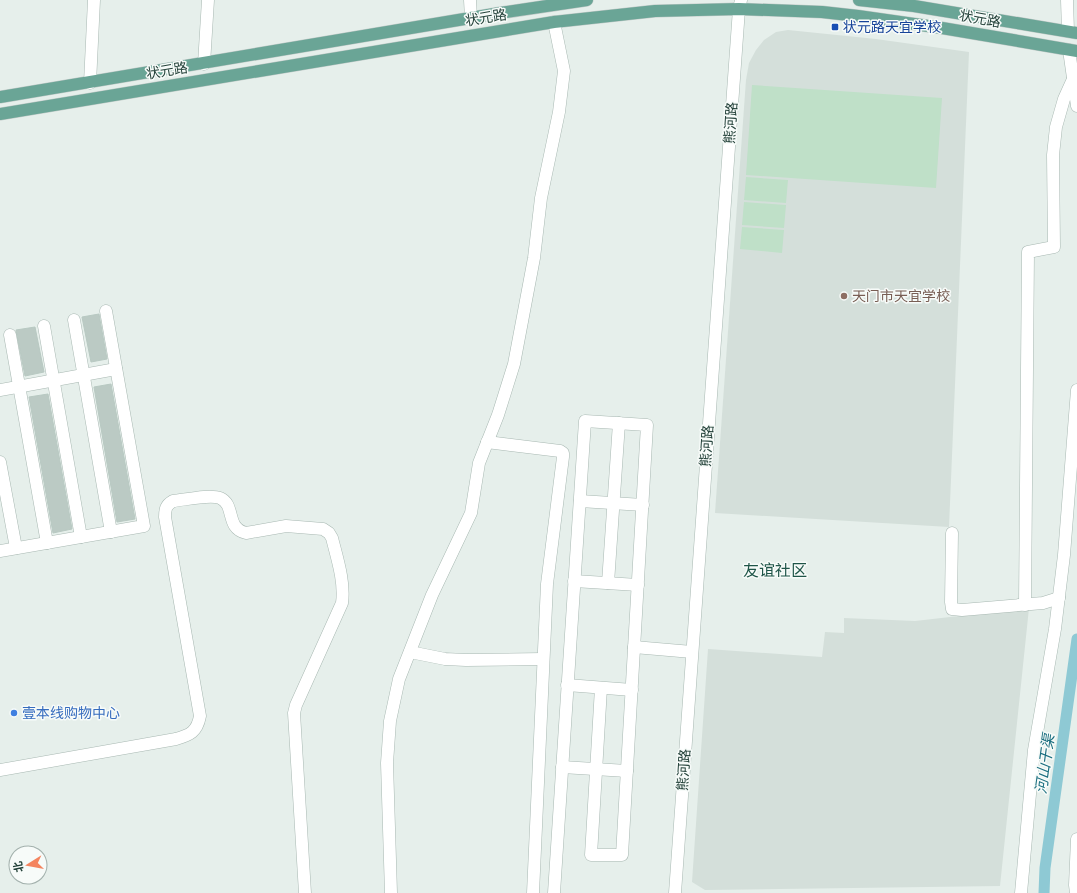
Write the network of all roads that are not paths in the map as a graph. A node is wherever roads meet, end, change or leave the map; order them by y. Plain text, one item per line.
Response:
1 (94, 0) edge
2 (208, 0) edge
3 (470, 0) edge
4 (587, 0) edge
5 (859, 0) edge
6 (1067, 0) edge
7 (740, 5) edge
8 (471, 18) junction
9 (554, 22) junction
10 (1073, 32) edge
11 (1074, 51) edge
12 (204, 64) junction
13 (1074, 77) junction
14 (90, 83) junction
15 (0, 97) edge
16 (1077, 106) edge
17 (0, 114) edge
18 (106, 311) dead end
19 (74, 320) dead end
20 (44, 326) dead end
21 (10, 334) dead end
22 (116, 369) junction
23 (84, 375) junction
24 (54, 381) junction
25 (19, 387) junction
26 (0, 390) edge
27 (1077, 390) edge
28 (619, 423) junction
29 (487, 442) junction
30 (0, 462) edge
31 (580, 501) junction
32 (614, 503) junction
33 (643, 504) junction
34 (111, 532) junction
35 (952, 533) dead end
36 (82, 537) junction
37 (47, 543) junction
38 (16, 548) junction
39 (0, 551) edge
40 (574, 581) junction
41 (608, 583) junction
42 (638, 585) junction
43 (1059, 598) junction
44 (1025, 605) junction
45 (634, 647) junction
46 (410, 652) junction
47 (692, 652) junction
48 (543, 660) junction
49 (567, 685) junction
50 (601, 688) junction
51 (632, 690) junction
52 (562, 767) junction
53 (596, 769) junction
54 (0, 770) edge
55 (627, 771) junction
56 (1077, 839) edge
57 (306, 893) edge
58 (391, 893) edge
59 (533, 893) edge
60 (554, 893) edge
61 (675, 893) edge
62 (1021, 893) edge
63 (1076, 893) edge

1 - 14 street
2 - 12 street
3 - 8 street
4 - 8 main road, 状元路
5 - 10 main road, 状元路
6 - 10 street
7 - 9 main road, 状元路
7 - 11 main road, 状元路
7 - 47 street, 熊河路
8 - 12 main road, 状元路
9 - 17 main road, 状元路
9 - 29 street
11 - 13 street
12 - 14 main road, 状元路
13 - 16 street
13 - 44 street
14 - 15 main road, 状元路
18 - 22 street
19 - 23 street
20 - 24 street
21 - 25 street
22 - 23 street
22 - 34 street
23 - 24 street
23 - 34 street
24 - 25 street
24 - 36 street
25 - 26 street
25 - 37 street
27 - 43 street
28 - 31 street
28 - 32 street
28 - 33 street
29 - 46 street
29 - 48 street
30 - 38 street
31 - 32 street
31 - 40 street
32 - 33 street
32 - 41 street
33 - 42 street
34 - 36 street
35 - 44 street
36 - 37 street
37 - 38 street
38 - 39 street
40 - 41 street
40 - 49 street
41 - 42 street
42 - 45 street
43 - 44 street
43 - 62 street
45 - 47 street
45 - 51 street
46 - 48 street
46 - 58 street
47 - 61 street, 熊河路
48 - 59 street
49 - 50 street
49 - 52 street
50 - 51 street
50 - 53 street
51 - 55 street
52 - 53 street
52 - 60 street
53 - 55 street
53 - 55 street
54 - 57 street
56 - 63 street

